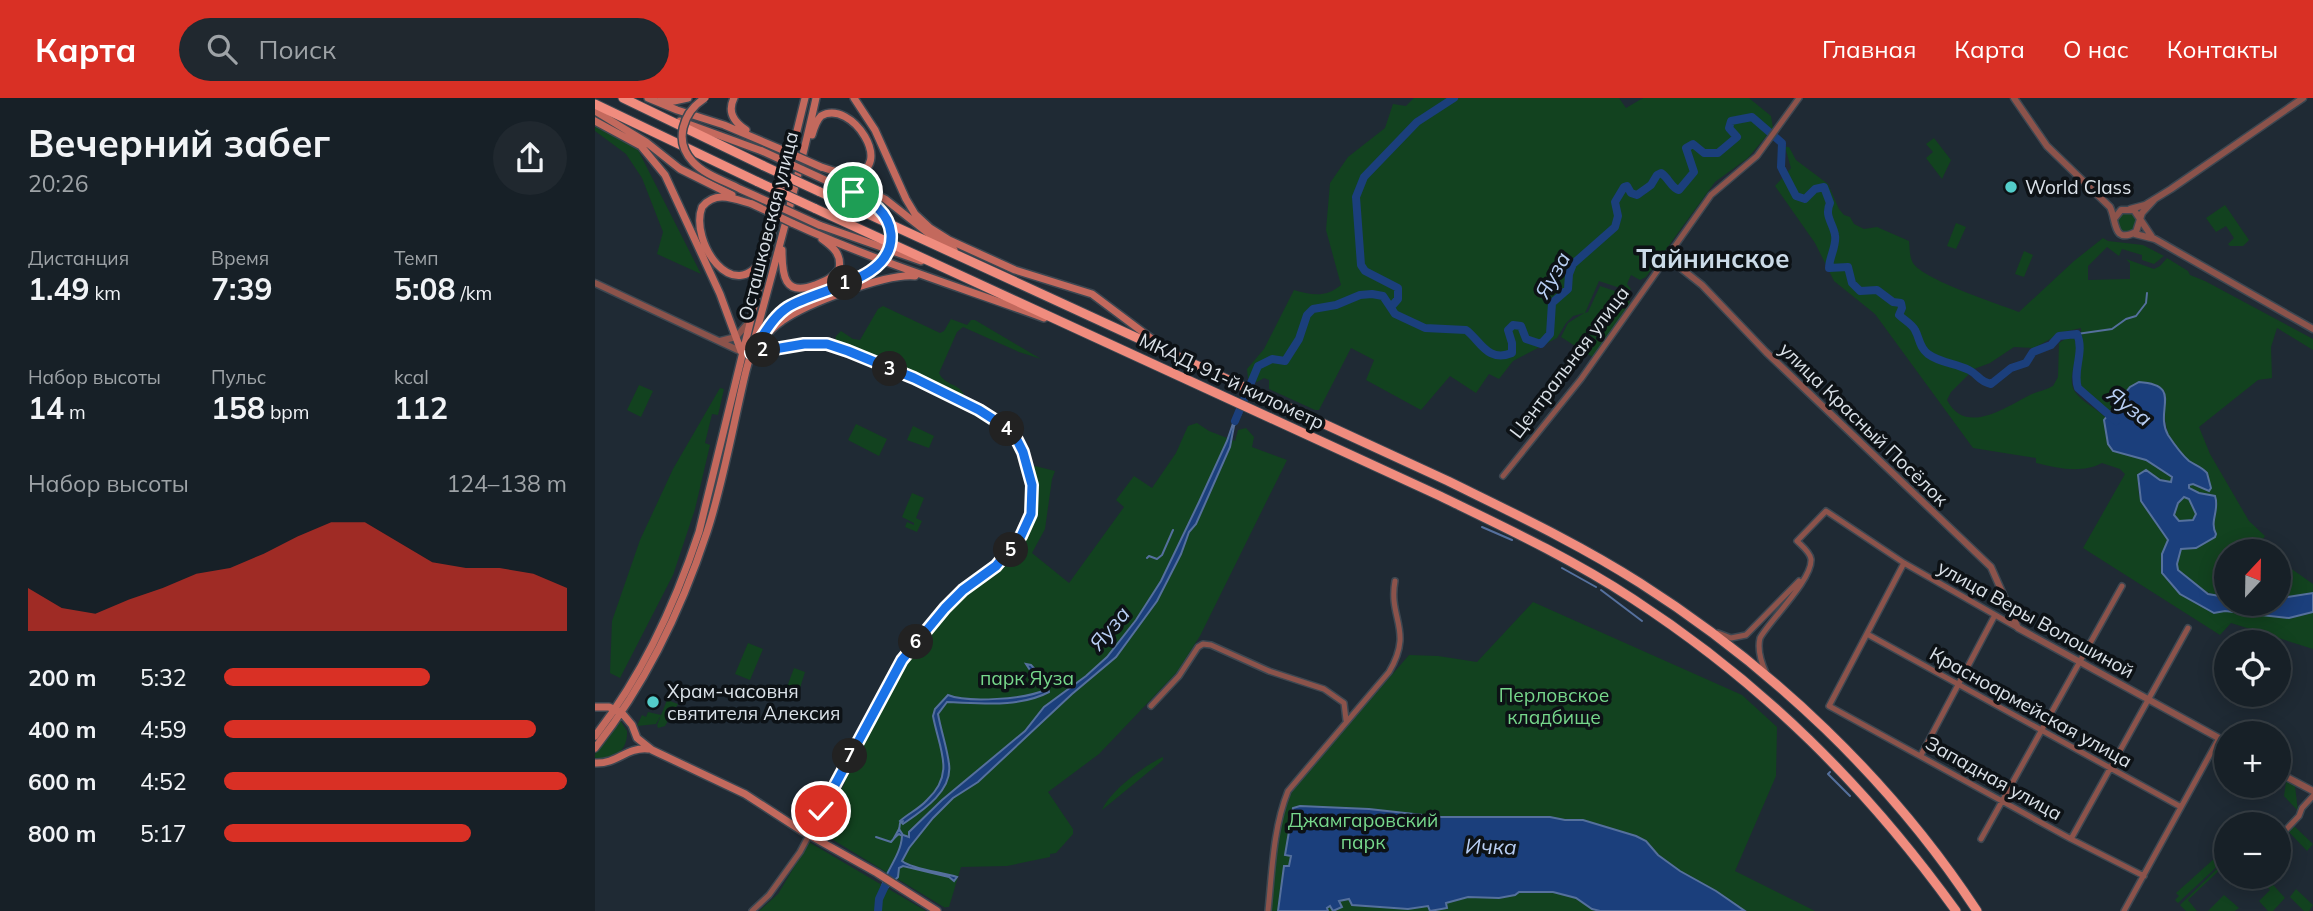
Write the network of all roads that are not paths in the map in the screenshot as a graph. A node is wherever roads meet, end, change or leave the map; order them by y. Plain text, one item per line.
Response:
1 (622, 98) edge
2 (651, 98) edge
3 (688, 98) edge
4 (705, 98) edge
5 (734, 98) edge
6 (803, 98) edge
7 (816, 98) edge
8 (854, 98) edge
9 (1799, 98) edge
10 (2014, 98) edge
11 (2303, 98) edge
12 (595, 104) edge
13 (595, 111) edge
14 (651, 112) junction
15 (595, 121) edge
16 (765, 141) junction
17 (804, 152) junction
18 (827, 169) junction
19 (2154, 200) junction
20 (752, 204) junction
21 (2108, 206) junction
22 (2127, 209) junction
23 (908, 216) junction
24 (2114, 219) junction
25 (2141, 221) junction
26 (930, 228) junction
27 (784, 232) junction
28 (813, 233) junction
29 (2133, 234) junction
30 (771, 239) junction
31 (2155, 239) junction
32 (1668, 258) junction
33 (972, 261) junction
34 (950, 271) junction
35 (936, 280) junction
36 (595, 283) edge
37 (749, 322) junction
38 (2313, 329) edge
39 (1088, 334) junction
40 (736, 337) junction
41 (717, 341) junction
42 (759, 342) junction
43 (741, 352) junction
44 (751, 353) junction
45 (1171, 353) junction
46 (1503, 476) dead end
47 (1904, 563) junction
48 (1804, 577) junction
49 (1395, 581) dead end
50 (2122, 586) dead end
51 (1995, 615) junction
52 (1697, 621) junction
53 (2018, 628) junction
54 (2188, 628) dead end
55 (1867, 634) junction
56 (2080, 661) junction
57 (1769, 679) junction
58 (1958, 685) junction
59 (2148, 700) junction
60 (1343, 703) junction
61 (1151, 706) dead end
62 (595, 707) edge
63 (1357, 708) junction
64 (618, 711) junction
65 (1346, 720) junction
66 (2041, 731) junction
67 (633, 732) junction
68 (2214, 735) edge
69 (595, 736) edge
70 (2214, 747) edge
71 (595, 748) edge
72 (652, 750) junction
73 (1921, 755) junction
74 (621, 757) junction
75 (595, 763) edge
76 (2110, 768) junction
77 (2291, 780) edge
78 (2313, 794) edge
79 (2002, 801) junction
80 (2181, 807) junction
81 (2291, 824) edge
82 (809, 835) junction
83 (1981, 839) dead end
84 (2071, 839) junction
85 (2144, 876) junction
86 (1976, 909) edge
87 (752, 911) edge
88 (937, 911) edge
89 (1268, 911) edge
90 (1956, 911) edge
91 (2125, 911) edge

1 - 14 highway, МКАД, 91-й километр
2 - 3 main road
2 - 16 main road
4 - 34 main road, bridge
5 - 16 main road
6 - 30 main road, Осташковская улица
7 - 17 main road, Осташковская улица
8 - 26 main road
9 - 32 street, Центральная улица
10 - 21 street
11 - 19 street
12 - 34 highway, МКАД, 91-й километр, bridge
13 - 20 main road
14 - 33 highway, МКАД, 91-й километр, bridge
14 - 42 main road, bridge
15 - 40 main road
16 - 18 main road, bridge
17 - 18 main road
17 - 27 main road, Осташковская улица
18 - 23 main road
19 - 22 street
19 - 25 street
20 - 28 main road, bridge
20 - 30 main road
21 - 22 street
21 - 24 street
22 - 24 street
22 - 25 street
23 - 26 main road
23 - 33 main road
24 - 29 street
25 - 29 street
25 - 31 street
26 - 45 main road
27 - 28 main road
27 - 44 main road, Осташковская улица
28 - 35 main road
29 - 31 street
30 - 37 main road, Осташковская улица
31 - 38 street
32 - 46 street, Центральная улица
32 - 53 street, улица Красный Посёлок
33 - 45 highway, МКАД, 91-й километр
34 - 39 highway, МКАД, 91-й километр
35 - 39 main road
35 - 42 main road
36 - 41 street
37 - 40 street
37 - 43 main road, Осташковская улица
39 - 90 highway, МКАД, 91-й километр
40 - 41 street
40 - 43 main road
41 - 43 street
42 - 44 main road
43 - 44 street
43 - 64 main road, Осташковская улица
44 - 64 main road, Осташковская улица
44 - 82 street
45 - 52 highway, МКАД, 91-й километр
47 - 48 street, улица Веры Волошиной
47 - 51 street, улица Веры Волошиной
47 - 55 street
48 - 52 street
48 - 57 street
49 - 63 street
50 - 56 street
51 - 53 street, улица Веры Волошиной
51 - 58 street
52 - 57 highway, МКАД, 91-й километр
53 - 56 street, улица Веры Волошиной
54 - 59 street
55 - 58 street, Красноармейская улица
55 - 73 street, Западная улица
56 - 59 street, улица Веры Волошиной
56 - 66 street
57 - 86 highway, МКАД, 91-й километр
58 - 66 street, Красноармейская улица
58 - 73 street
59 - 68 street, улица Веры Волошиной
59 - 76 street
60 - 61 street
60 - 63 street
60 - 65 street
62 - 64 main road
63 - 65 street
64 - 67 main road
64 - 69 main road, Осташковская улица
64 - 71 main road, Осташковская улица
65 - 89 street
66 - 76 street, Красноармейская улица
66 - 79 street
67 - 72 main road
67 - 74 main road
70 - 80 street
72 - 74 main road
72 - 82 main road
73 - 79 street, Западная улица
74 - 75 main road
76 - 80 street, Красноармейская улица
76 - 84 street
77 - 78 street
78 - 81 street
79 - 83 street
79 - 84 street, Западная улица
80 - 85 street
82 - 87 street
82 - 88 main road
84 - 85 street, Западная улица
85 - 91 street

